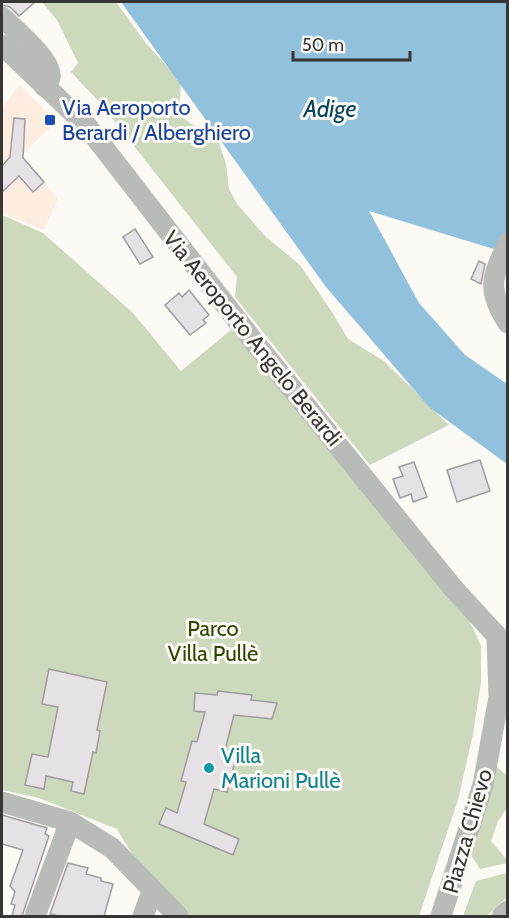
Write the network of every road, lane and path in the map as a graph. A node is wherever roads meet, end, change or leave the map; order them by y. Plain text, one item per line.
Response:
1 (2, 17) edge
2 (2, 45) edge
3 (44, 86) junction
4 (505, 248) edge
5 (507, 323) edge
6 (504, 637) edge
7 (2, 802) edge
8 (70, 822) junction
9 (152, 892) junction
10 (507, 911) edge
11 (35, 916) edge
12 (142, 916) edge
13 (178, 916) edge
14 (441, 916) edge
15 (501, 916) edge

1 - 3 street
2 - 3 street, Via Aeroporto Angelo Berardi
3 - 6 street, Via Aeroporto Angelo Berardi
4 - 5 street
6 - 14 street, Piazza Chievo
7 - 8 street
8 - 9 street
8 - 11 street
9 - 12 street
9 - 13 street
10 - 15 street

